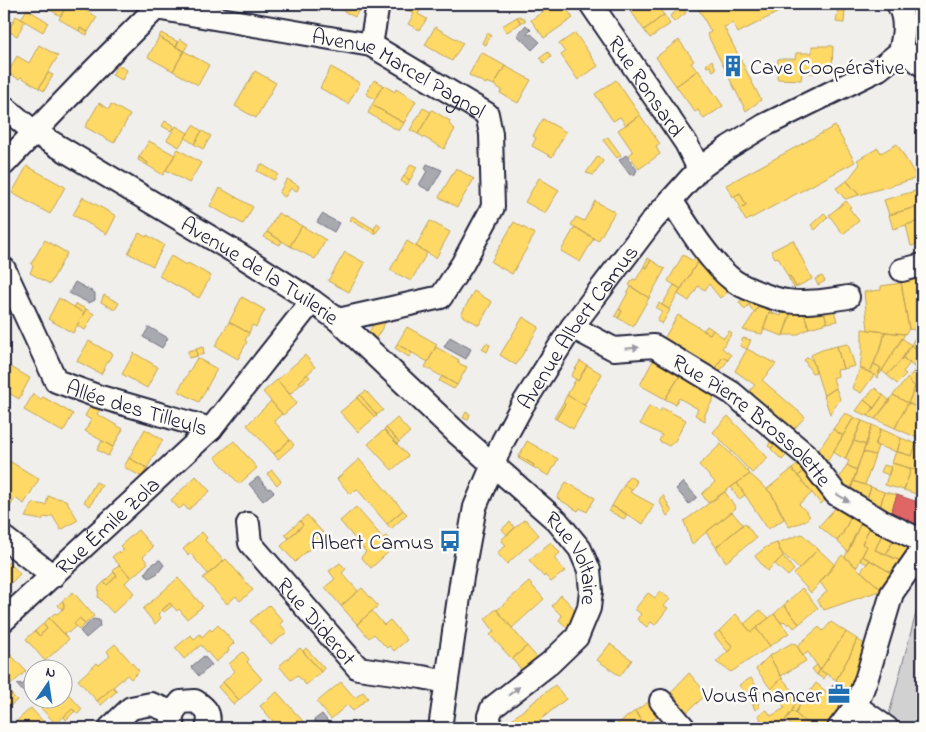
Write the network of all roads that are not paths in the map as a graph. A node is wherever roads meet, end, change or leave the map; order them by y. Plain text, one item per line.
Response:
1 (378, 4) edge
2 (591, 4) edge
3 (157, 6) edge
4 (908, 13) edge
5 (371, 45) junction
6 (900, 52) junction
7 (922, 65) edge
8 (4, 107) edge
9 (34, 132) junction
10 (4, 164) edge
11 (699, 169) junction
12 (671, 200) junction
13 (4, 269) edge
14 (848, 297) dead end
15 (312, 301) junction
16 (338, 320) junction
17 (572, 327) junction
18 (211, 429) junction
19 (492, 465) junction
20 (248, 524) dead end
21 (4, 538) edge
22 (922, 541) edge
23 (922, 550) edge
24 (53, 576) junction
25 (4, 620) edge
26 (446, 682) junction
27 (661, 701) dead end
28 (856, 706) junction
29 (173, 720) edge
30 (110, 728) edge
31 (207, 728) edge
32 (440, 728) edge
33 (490, 728) edge
34 (684, 728) edge
35 (839, 728) edge
36 (886, 728) edge

1 - 5 street
2 - 11 street, Rue Ronsard
3 - 5 street, Avenue Marcel Pagnol
3 - 9 street
4 - 6 street
5 - 16 street, Avenue Marcel Pagnol
6 - 7 street
6 - 11 street, Avenue Albert Camus
8 - 9 street, Avenue de la Tuilerie
9 - 10 street
9 - 15 street, Avenue de la Tuilerie
11 - 12 street, Avenue Albert Camus
12 - 14 street
12 - 17 street, Avenue Albert Camus
13 - 18 street, Allée des Tilleuls
15 - 16 street, Avenue de la Tuilerie
15 - 18 street, Allée des Tilleuls
16 - 19 street, Avenue de la Tuilerie
17 - 19 street, Avenue Albert Camus
17 -> 22 street, Rue Pierre Brossolette
18 - 24 street, Rue Émile Zola
19 - 26 street, Avenue Albert Camus
33 -> 19 street, Rue Voltaire
20 - 26 street, Rue Diderot
21 - 24 street
23 - 28 street
24 - 25 street, Rue Émile Zola
26 - 32 street, Avenue Albert Camus
27 - 34 street
28 - 35 street
28 - 36 street
29 - 30 street
29 - 31 street

